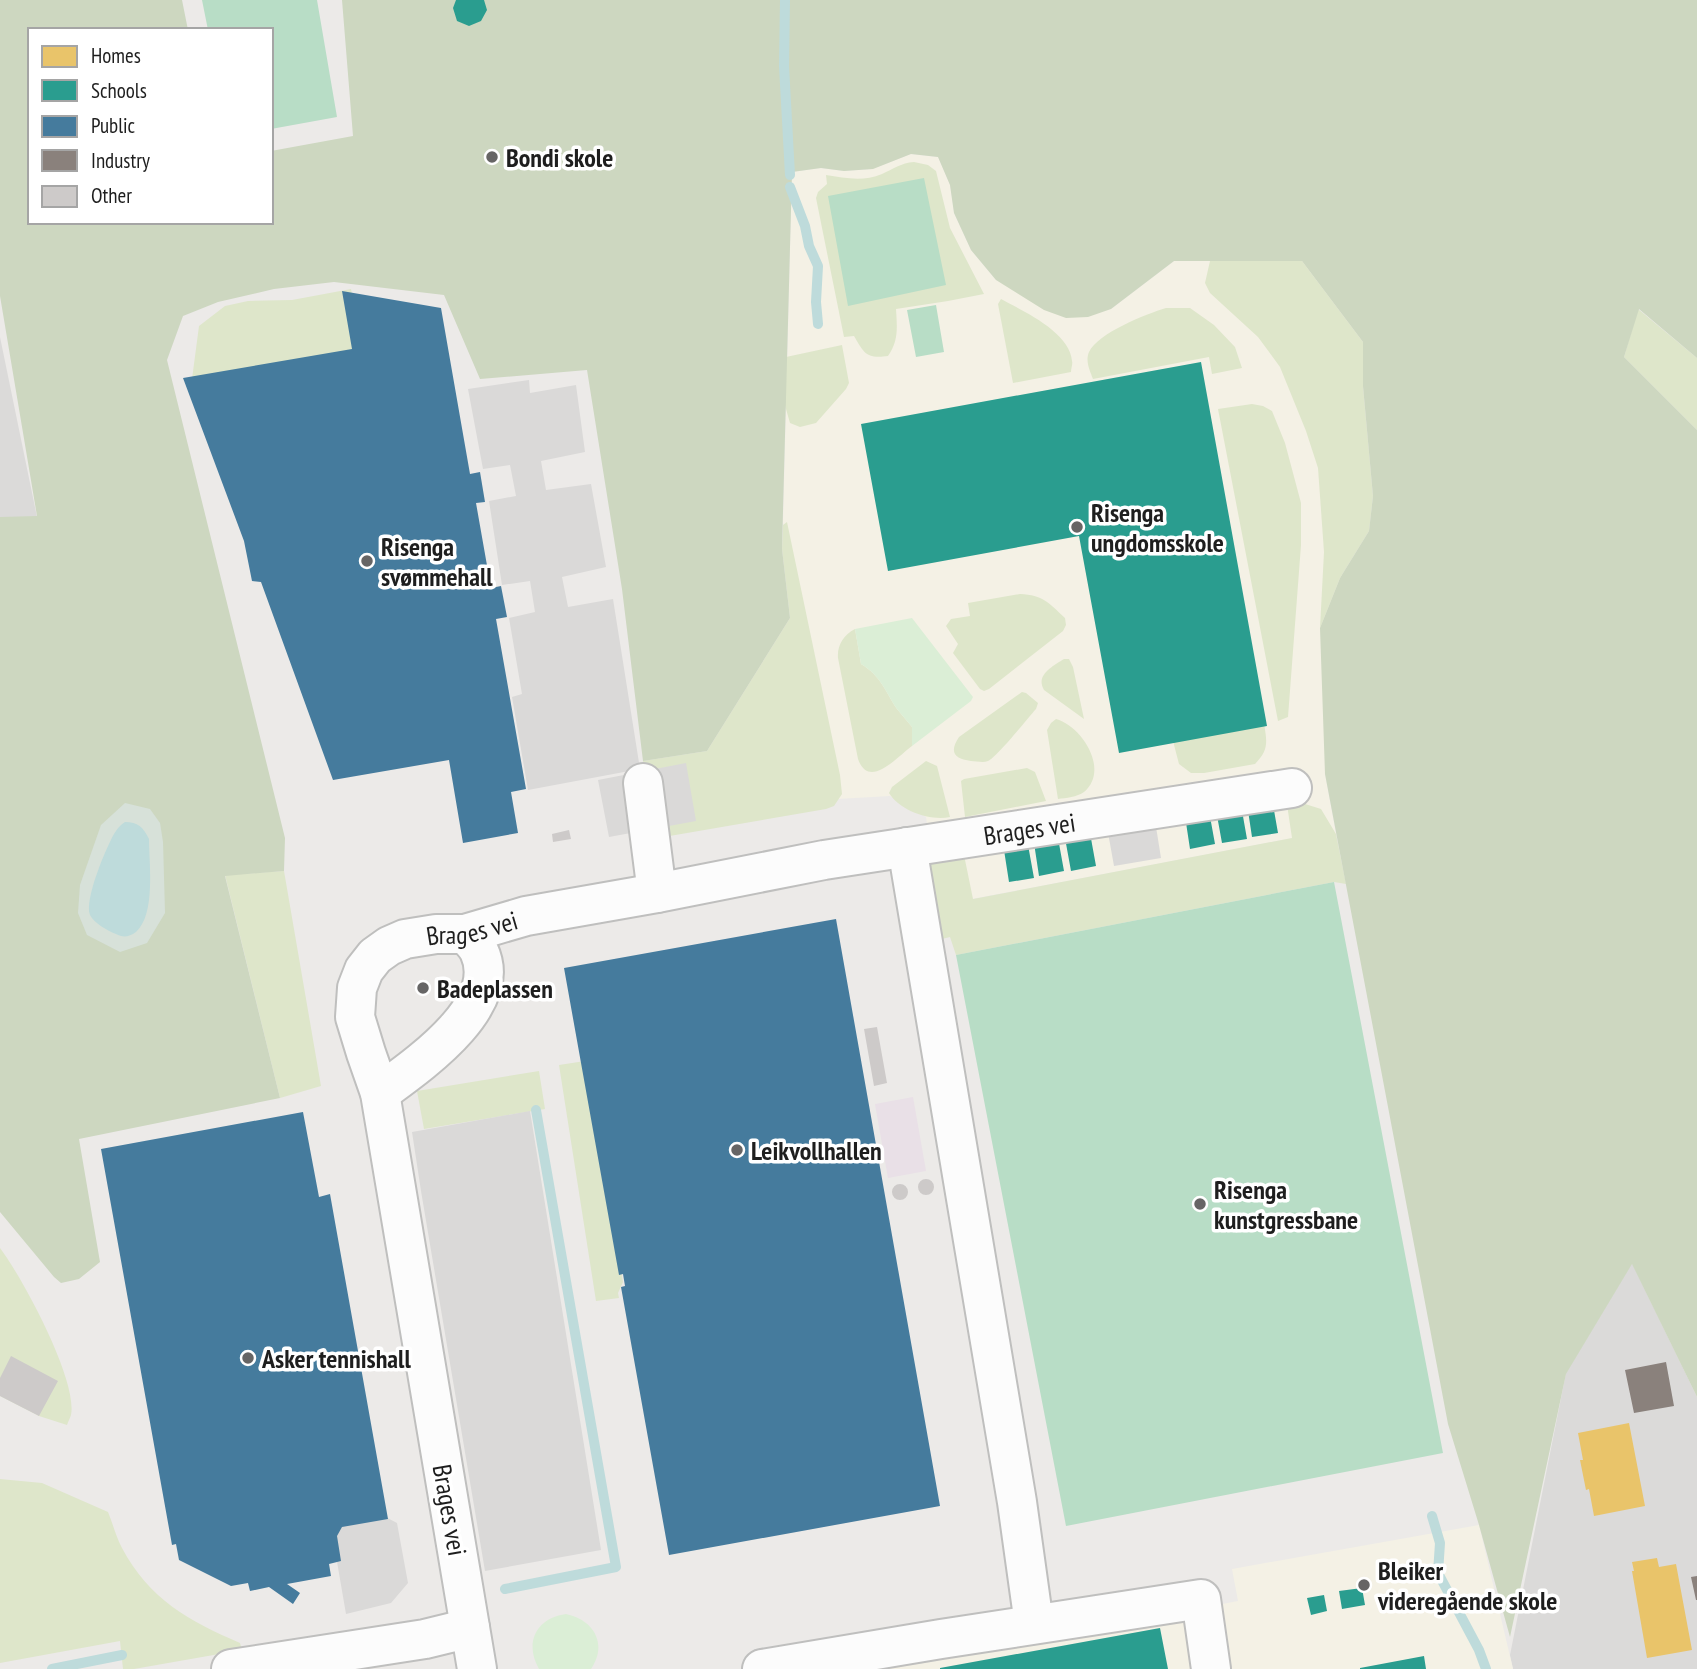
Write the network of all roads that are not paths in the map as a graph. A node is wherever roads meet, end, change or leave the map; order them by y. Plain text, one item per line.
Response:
1 (643, 783) dead end
2 (1292, 788) dead end
3 (907, 847) junction
4 (657, 893) junction
5 (465, 934) junction
6 (380, 1093) junction
7 (1034, 1624) junction
8 (471, 1628) junction
9 (414, 1655) edge
10 (231, 1669) edge
11 (477, 1669) edge
12 (762, 1669) edge
13 (1211, 1669) edge

1 - 4 street
2 - 3 street, Brages vei
3 - 4 street, Brages vei
3 - 7 street
4 - 5 street, Brages vei
5 - 6 street
5 - 6 street, Brages vei
6 - 8 street, Brages vei
7 - 12 street
7 - 13 street
8 - 9 street
8 - 11 street, Brages vei
9 - 10 street

